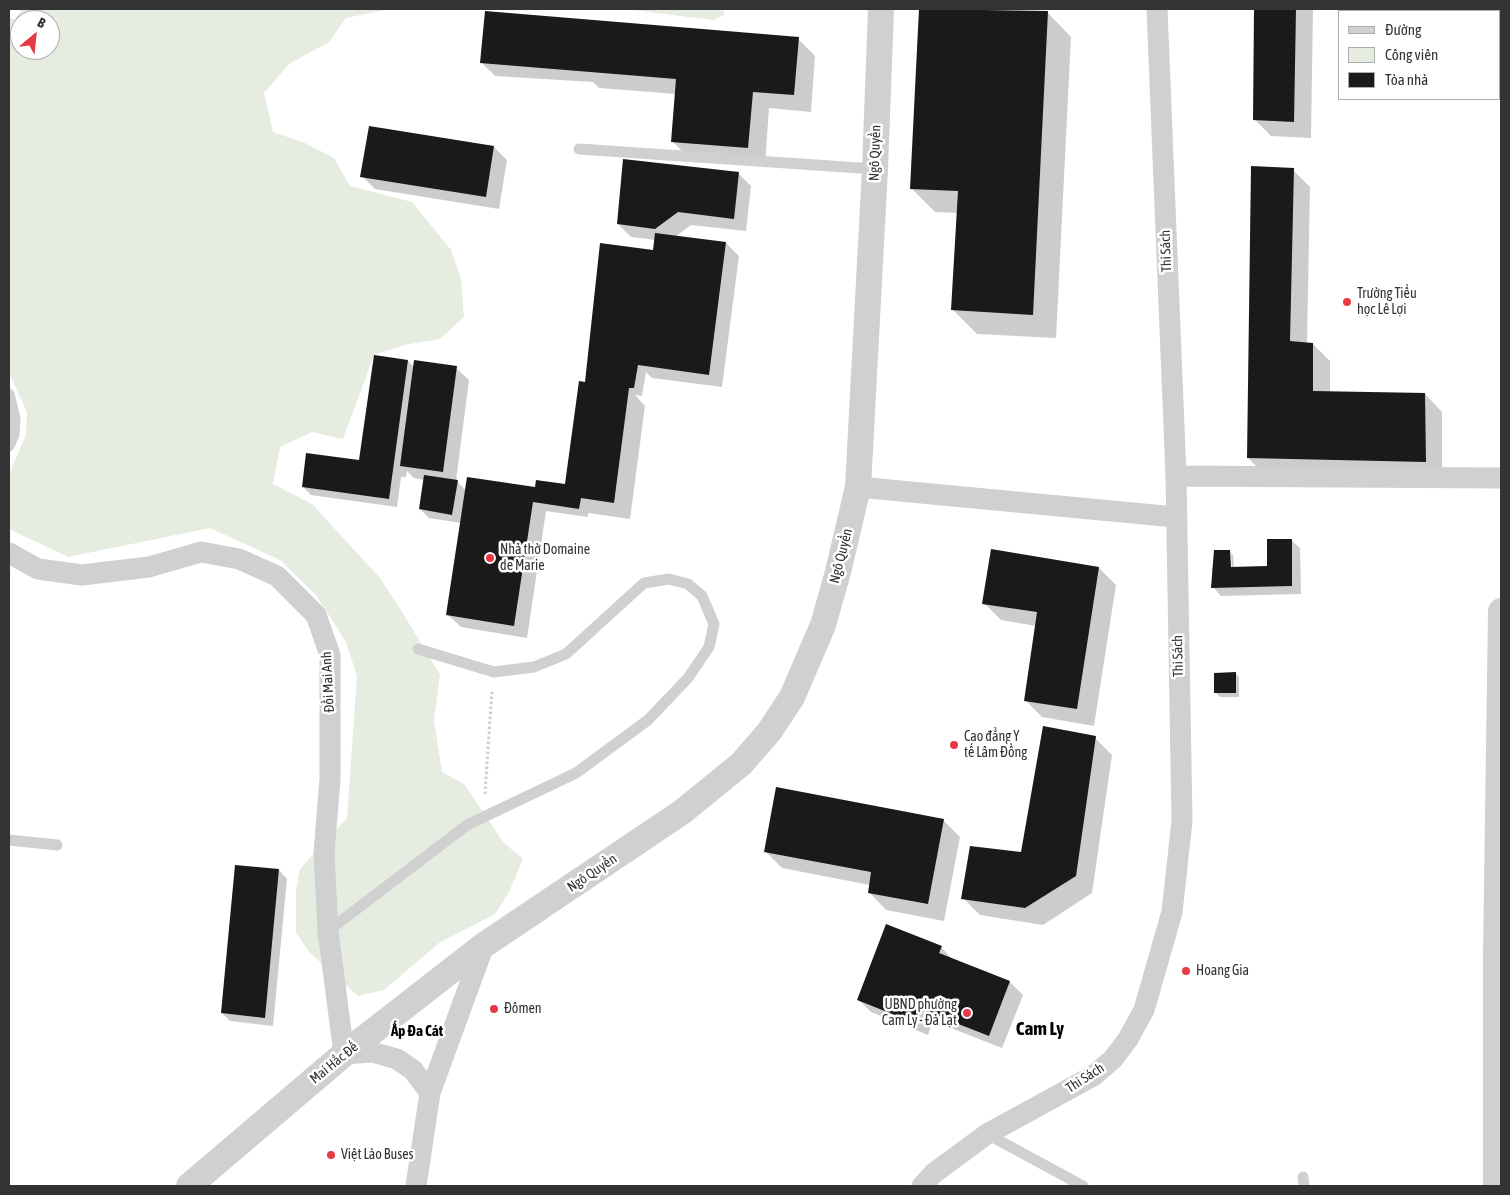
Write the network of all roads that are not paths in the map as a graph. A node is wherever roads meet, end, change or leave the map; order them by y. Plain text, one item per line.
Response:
1 (880, 9) edge
2 (1158, 9) edge
3 (579, 149) dead end
4 (875, 169) junction
5 (9, 394) edge
6 (9, 446) edge
7 (1176, 476) junction
8 (1501, 478) edge
9 (858, 487) junction
10 (1175, 518) junction
11 (9, 553) edge
12 (1501, 611) edge
13 (418, 649) dead end
14 (9, 840) edge
15 (57, 845) dead end
16 (328, 931) junction
17 (484, 945) junction
18 (344, 1054) junction
19 (430, 1093) junction
20 (986, 1134) junction
21 (189, 1186) edge
22 (416, 1186) edge
23 (922, 1186) edge
24 (1083, 1186) edge
25 (1496, 1186) edge

1 - 4 street, Ngô Quyền
2 - 7 street, Thi Sách
3 - 4 lane
4 - 9 street, Ngô Quyền
5 - 6 lane
7 - 8 street
7 - 10 street, Thi Sách
9 - 10 street
9 - 17 street, Ngô Quyền
10 - 20 street, Thi Sách
11 - 16 street, Đồi Mai Anh
12 - 25 street
13 - 16 lane
14 - 15 lane
16 - 18 street, Đồi Mai Anh
17 - 18 street, Mai Hắc Đế
17 - 19 street
18 - 19 street
18 - 21 street, Mai Hắc Đế
19 - 22 street
20 - 23 street, Thi Sách
20 - 24 lane

